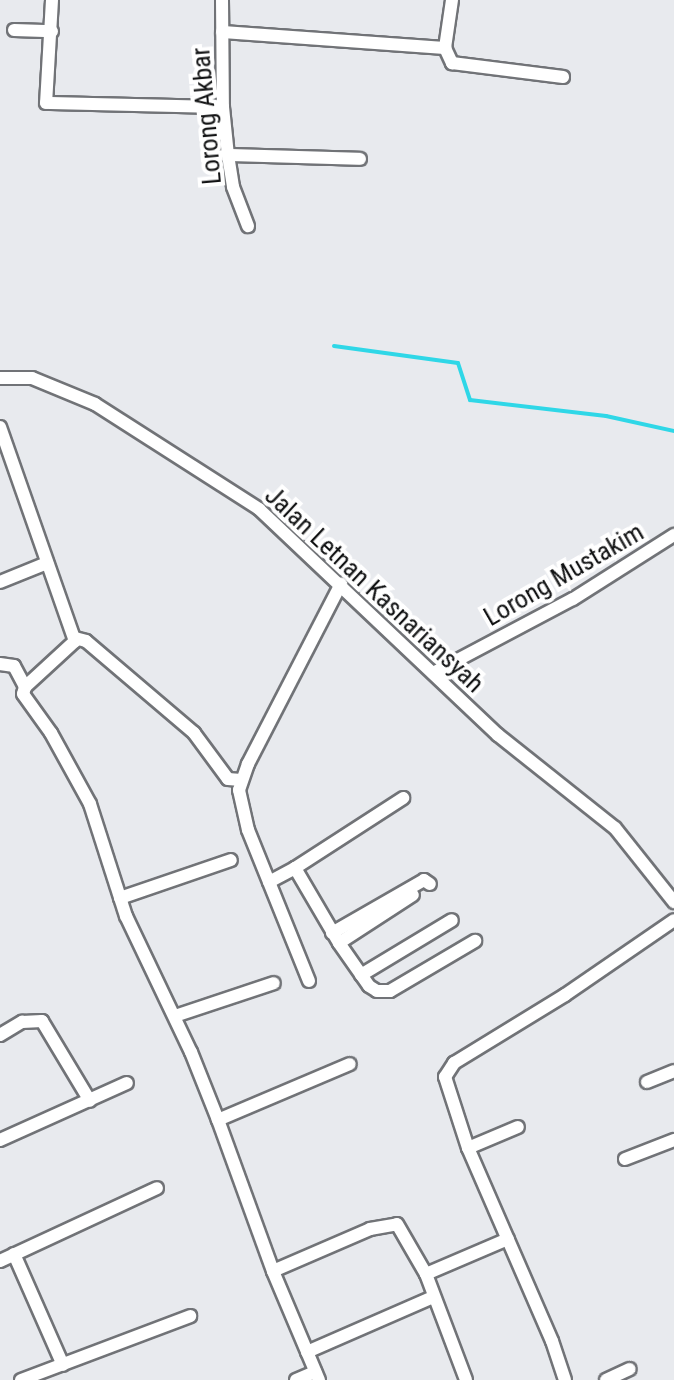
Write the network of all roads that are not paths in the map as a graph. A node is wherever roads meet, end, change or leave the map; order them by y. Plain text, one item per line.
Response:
1 (52, 0) edge
2 (222, 0) edge
3 (452, 0) edge
4 (14, 30) dead end
5 (52, 31) junction
6 (222, 32) junction
7 (445, 48) junction
8 (563, 77) dead end
9 (223, 107) junction
10 (228, 155) junction
11 (360, 159) dead end
12 (248, 226) dead end
13 (0, 378) edge
14 (0, 427) edge
15 (674, 535) edge
16 (47, 563) junction
17 (0, 582) edge
18 (341, 584) junction
19 (75, 638) junction
20 (0, 664) edge
21 (433, 673) junction
22 (25, 687) junction
23 (241, 780) junction
24 (403, 798) dead end
25 (231, 860) dead end
26 (295, 868) junction
27 (269, 882) junction
28 (120, 898) junction
29 (674, 902) edge
30 (452, 920) dead end
31 (674, 920) edge
32 (336, 938) junction
33 (475, 941) dead end
34 (361, 975) junction
35 (309, 981) dead end
36 (274, 983) dead end
37 (175, 1016) junction
38 (0, 1035) edge
39 (350, 1064) dead end
40 (674, 1071) edge
41 (647, 1082) dead end
42 (127, 1083) dead end
43 (90, 1101) junction
44 (218, 1120) junction
45 (518, 1127) dead end
46 (0, 1140) edge
47 (674, 1140) edge
48 (468, 1148) junction
49 (625, 1159) dead end
50 (157, 1188) dead end
51 (508, 1239) junction
52 (14, 1254) junction
53 (0, 1261) edge
54 (273, 1271) junction
55 (426, 1274) junction
56 (433, 1297) junction
57 (190, 1316) dead end
58 (307, 1352) junction
59 (63, 1365) junction
60 (630, 1369) dead end
61 (317, 1376) edge
62 (21, 1380) edge
63 (296, 1380) edge
64 (466, 1380) edge
65 (565, 1380) edge
66 (606, 1380) edge

1 - 5 street
2 - 6 street, Lorong Akbar
3 - 7 street
4 - 5 street
5 - 9 street
6 - 7 street
6 - 9 street, Lorong Akbar
7 - 8 street
9 - 10 street, Lorong Akbar
10 - 11 street
10 - 12 street, Lorong Akbar
13 - 18 street, Jalan Letnan Kasnariansyah
14 - 16 street
15 - 21 street, Lorong Mustakim
16 - 17 street
16 - 19 street
18 - 21 street, Jalan Letnan Kasnariansyah
18 - 23 street
19 - 22 street
19 - 23 street
20 - 22 street
21 - 29 street, Jalan Letnan Kasnariansyah
22 - 28 street
23 - 27 street
24 - 26 street
25 - 28 street
26 - 27 street
26 - 32 street
27 - 35 street
28 - 37 street
30 - 34 street
31 - 48 street
32 - 32 street
32 - 34 street
33 - 34 street
36 - 37 street
37 - 44 street
38 - 43 street
39 - 44 street
40 - 41 street
42 - 43 street
43 - 46 street
44 - 54 street
45 - 48 street
47 - 49 street
48 - 51 street
50 - 52 street
51 - 55 street
51 - 65 street
52 - 53 street
52 - 59 street
54 - 55 street
54 - 58 street
55 - 56 street
56 - 58 street
56 - 64 street
57 - 59 street
58 - 61 street
59 - 62 street
60 - 66 street
61 - 63 street

